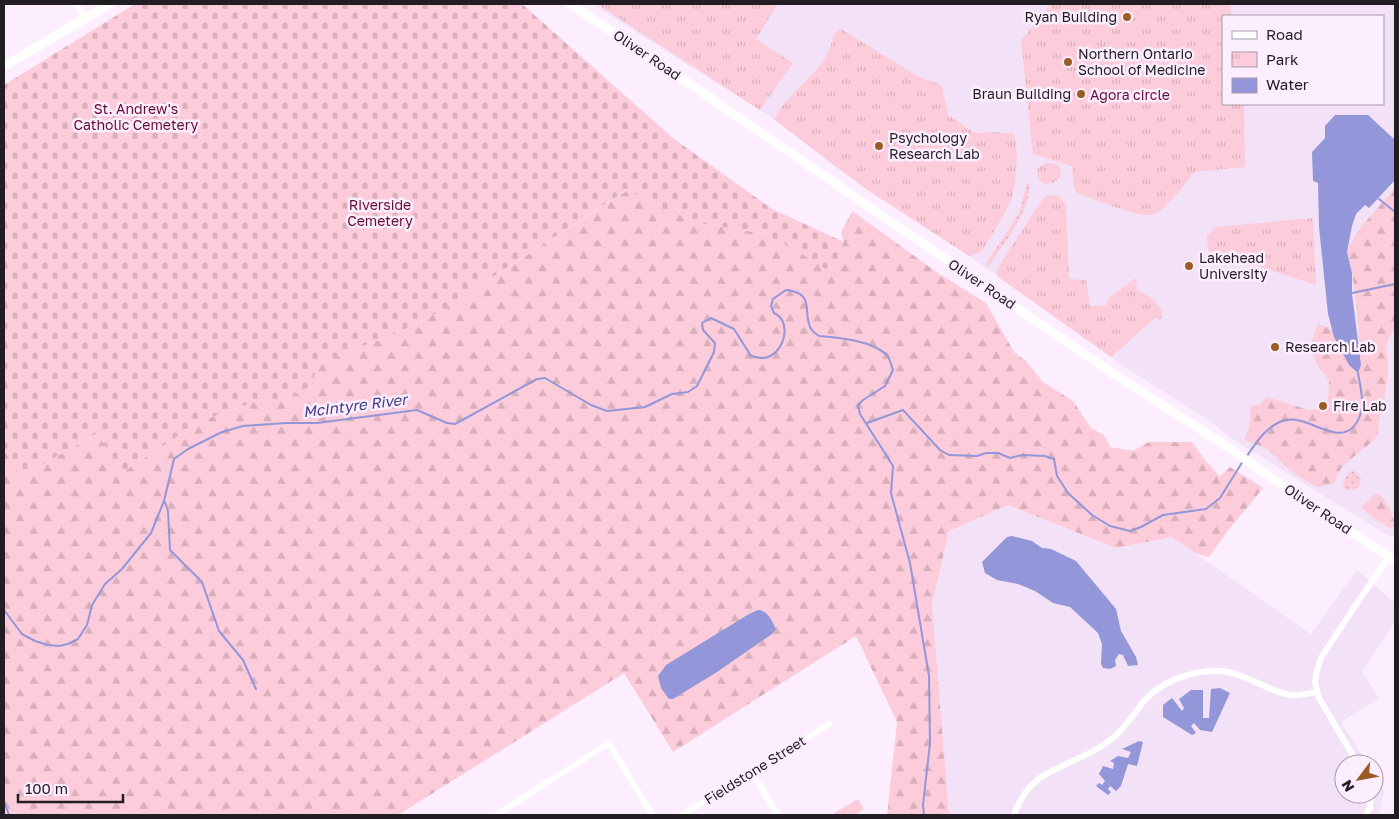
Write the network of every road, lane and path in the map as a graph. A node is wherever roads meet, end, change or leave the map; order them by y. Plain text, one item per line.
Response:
1 (76, 4) edge
2 (110, 4) edge
3 (570, 4) edge
4 (85, 18) junction
5 (4, 66) edge
6 (1392, 559) edge
7 (1317, 692) junction
8 (829, 724) dead end
9 (1352, 754) edge
10 (752, 772) junction
11 (496, 815) edge
12 (652, 815) edge
13 (682, 815) edge
14 (778, 815) edge
15 (1014, 815) edge

1 - 4 street
2 - 4 main road
3 - 6 main road, Oliver Road
4 - 5 main road
6 - 7 street
7 - 9 street
7 - 15 street
8 - 10 street, Fieldstone Street
10 - 13 street, Fieldstone Street
10 - 14 street
11 - 12 street

